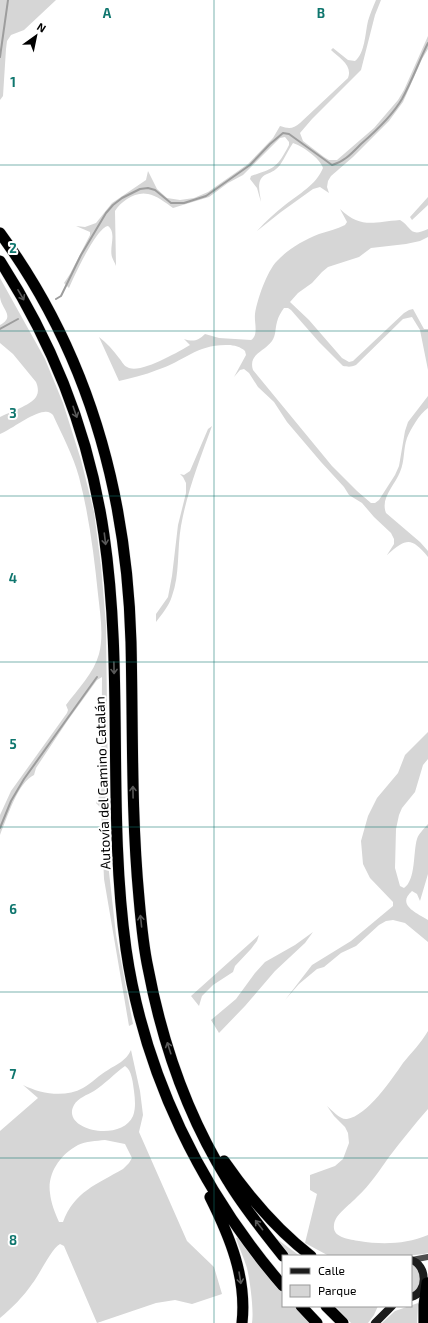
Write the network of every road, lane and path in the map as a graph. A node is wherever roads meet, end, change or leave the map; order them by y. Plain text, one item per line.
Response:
1 (0, 233) edge
2 (0, 261) edge
3 (154, 1060) junction
4 (175, 1067) junction
5 (282, 1255) edge
6 (311, 1255) edge
7 (428, 1257) edge
8 (412, 1260) edge
9 (412, 1260) edge
10 (427, 1280) edge
11 (282, 1285) edge
12 (412, 1297) edge
13 (302, 1307) edge
14 (327, 1307) edge
15 (382, 1307) edge
16 (391, 1307) edge
17 (242, 1323) edge
18 (317, 1323) edge
19 (343, 1323) edge
20 (374, 1323) edge
21 (424, 1323) edge

4 -> 1 highway
2 -> 3 highway, Autovía del Camino Catalán
3 - 11 highway, Autovía del Camino Catalán
3 -> 17 highway
5 -> 4 highway
4 - 6 highway
7 - 8 street
9 - 10 main road
10 - 12 main road
10 - 21 highway
13 - 18 highway
14 - 19 highway
15 - 20 main road
16 - 20 main road

